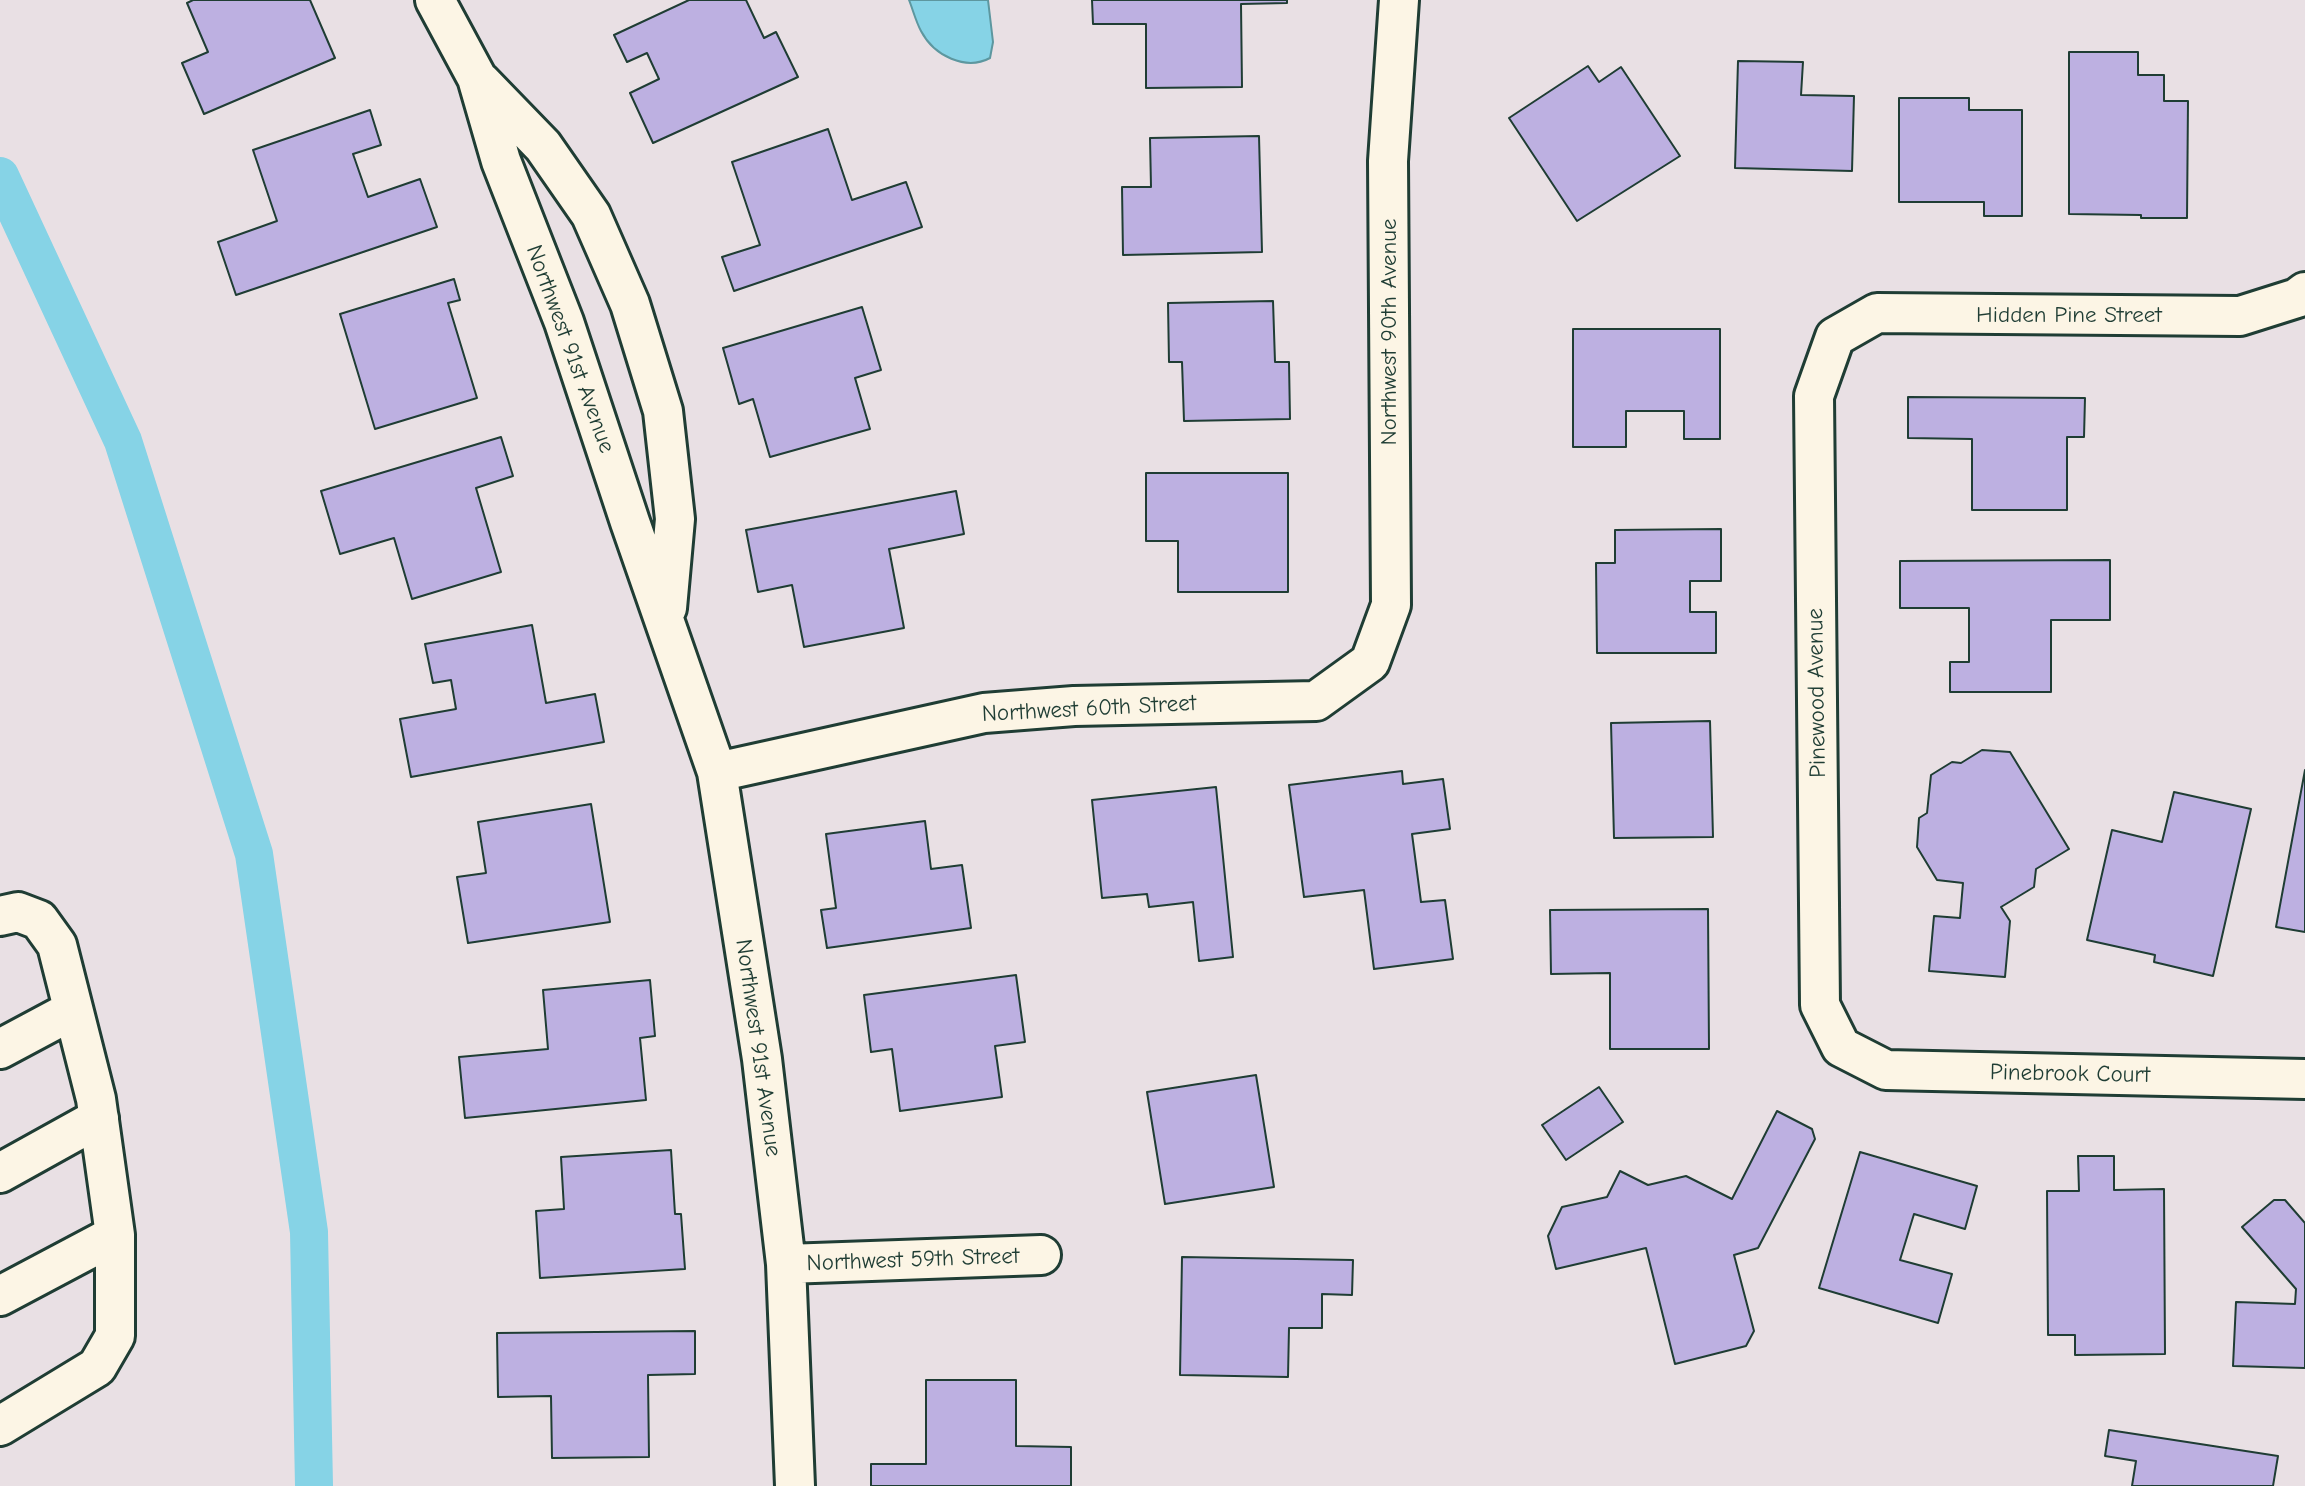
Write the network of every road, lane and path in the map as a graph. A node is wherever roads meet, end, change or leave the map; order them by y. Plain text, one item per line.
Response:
1 (435, 0) edge
2 (1399, 0) edge
3 (477, 78) junction
4 (2305, 292) edge
5 (1835, 337) joint
6 (666, 620) junction
7 (1370, 662) joint
8 (717, 772) junction
9 (0, 916) edge
10 (73, 1010) junction
11 (1841, 1047) joint
12 (0, 1049) edge
13 (2305, 1079) edge
14 (99, 1118) junction
15 (0, 1173) edge
16 (115, 1235) junction
17 (1041, 1255) dead end
18 (786, 1265) junction
19 (0, 1296) edge
20 (0, 1426) edge
21 (795, 1486) edge

1 - 3 street, Northwest 91st Avenue
2 - 7 street, Northwest 90th Avenue
3 - 6 street, Northwest 91st Avenue
3 - 6 street, Northwest 91st Avenue
4 - 5 street, Hidden Pine Street
5 - 11 street, Pinewood Avenue
6 - 8 street, Northwest 91st Avenue
7 - 8 street, Northwest 60th Street
8 - 18 street, Northwest 91st Avenue
9 - 10 street
10 - 12 street
10 - 14 street
11 - 13 street, Pinebrook Court
14 - 15 street
14 - 16 street
16 - 19 street
16 - 20 street
17 - 18 street, Northwest 59th Street
18 - 21 street, Northwest 91st Avenue

